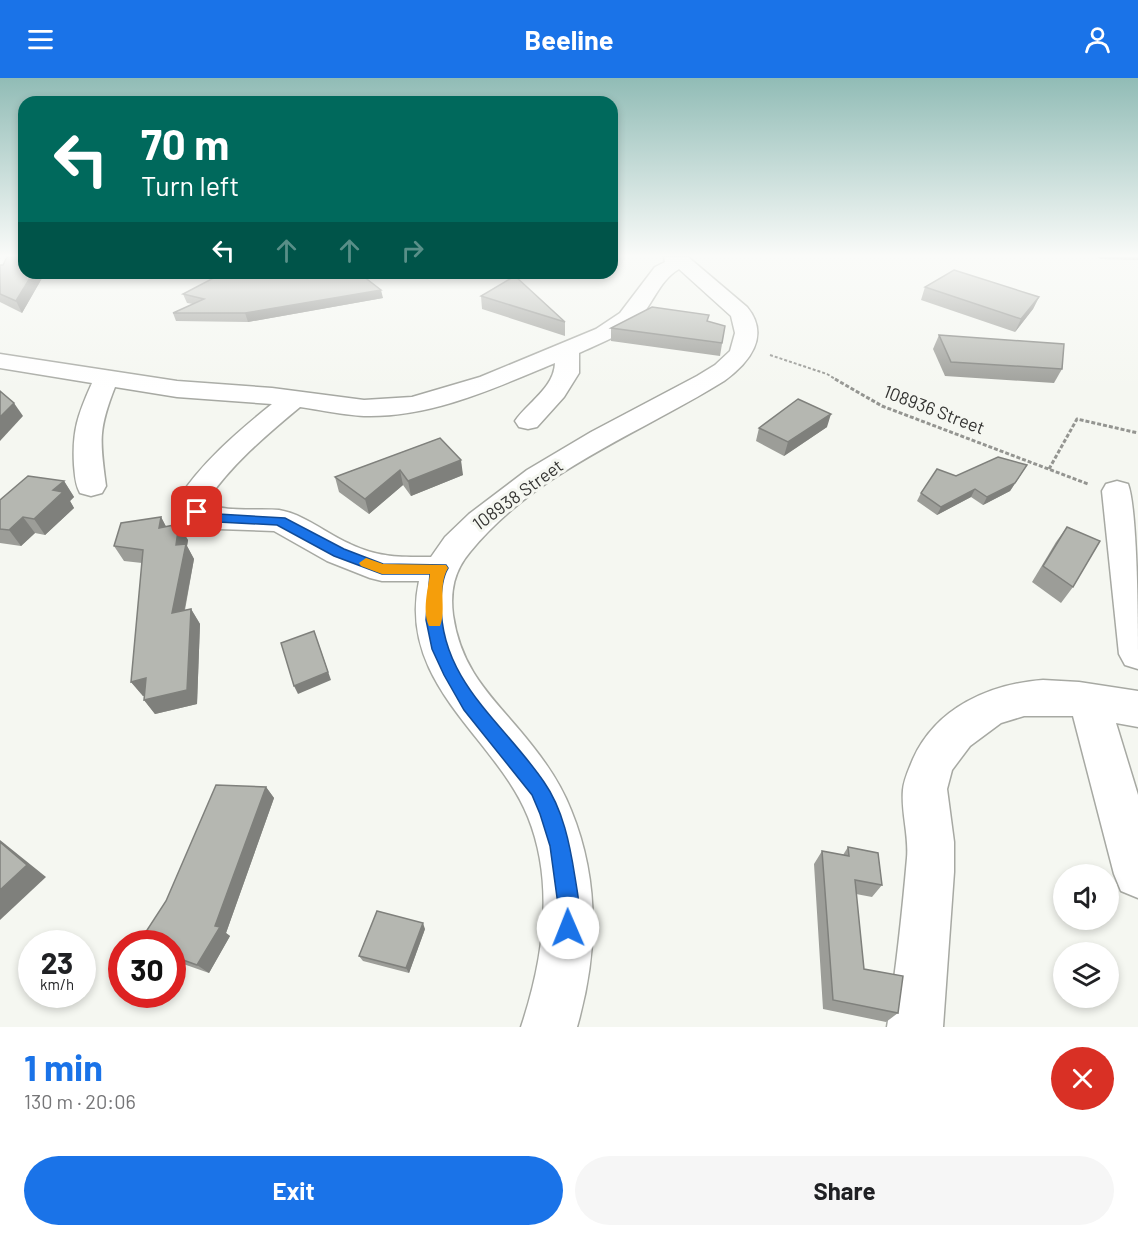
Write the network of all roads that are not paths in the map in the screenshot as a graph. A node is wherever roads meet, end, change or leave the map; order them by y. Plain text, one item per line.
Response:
1 (640, 301) edge
2 (725, 301) edge
3 (568, 348) junction
4 (0, 361) edge
5 (106, 378) junction
6 (294, 399) junction
7 (528, 422) dead end
8 (90, 486) dead end
9 (1117, 491) road end
10 (441, 568) junction
11 (1138, 654) edge
12 (1089, 701) junction
13 (1138, 709) edge
14 (1138, 874) edge
15 (549, 1027) edge
16 (915, 1027) edge

1 - 3 street
2 - 10 street, 108938 Street
3 - 6 street
3 - 7 street
4 - 5 street
5 - 6 street
5 - 8 street
6 - 10 street
9 - 11 street
10 - 15 street, 108938 Street
12 - 13 street
12 - 14 street
12 - 16 street

